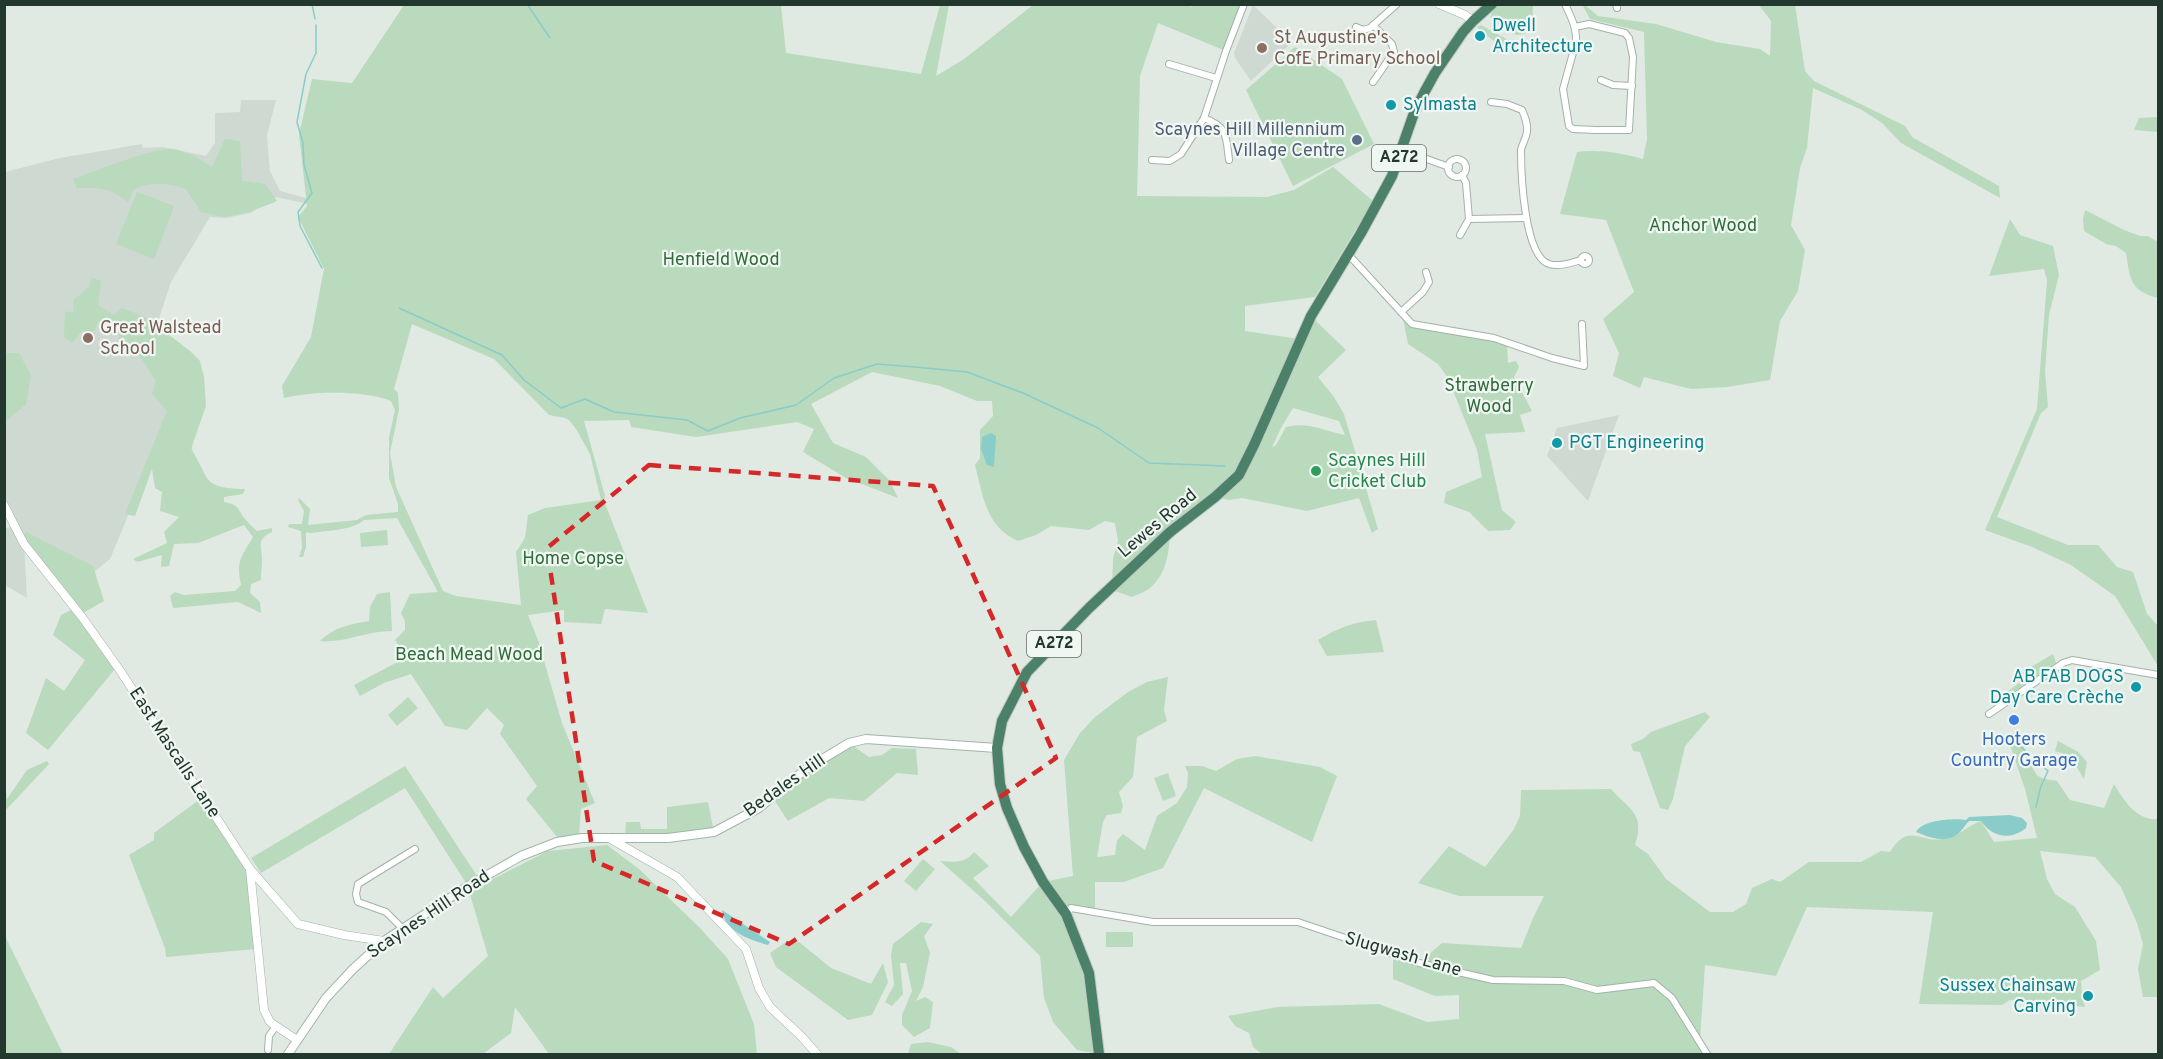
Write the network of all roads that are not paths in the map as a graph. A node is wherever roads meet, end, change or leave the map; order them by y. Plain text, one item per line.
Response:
1 (1244, 4) edge
2 (1397, 4) edge
3 (1439, 4) edge
4 (1492, 4) edge
5 (1565, 4) edge
6 (1473, 21) junction
7 (1373, 25) junction
8 (1356, 27) dead end
9 (1575, 27) junction
10 (1169, 64) dead end
11 (1216, 78) junction
12 (1601, 80) dead end
13 (1373, 82) dead end
14 (1632, 86) junction
15 (1491, 102) dead end
16 (1204, 118) junction
17 (1402, 150) junction
18 (1152, 160) dead end
19 (1229, 160) dead end
20 (1449, 167) junction
21 (1462, 175) junction
22 (1526, 218) junction
23 (1469, 219) junction
24 (1460, 235) dead end
25 (1348, 254) junction
26 (1581, 260) dead end
27 (1426, 272) dead end
28 (1401, 312) junction
29 (1582, 324) dead end
30 (4, 505) edge
31 (2158, 675) edge
32 (1989, 714) dead end
33 (997, 748) junction
34 (609, 838) junction
35 (415, 849) dead end
36 (250, 869) junction
37 (1066, 914) junction
38 (403, 929) junction
39 (384, 941) junction
40 (276, 1026) junction
41 (297, 1040) junction
42 (268, 1050) dead end
43 (288, 1054) edge
44 (817, 1054) edge
45 (1099, 1054) edge
46 (1707, 1054) edge

1 - 11 street
2 - 7 street
3 - 6 street
4 - 6 highway, A272
5 - 9 street
6 - 17 highway, Lewes Road / A272
7 - 8 street
7 - 13 street
9 - 14 street
9 - 14 street
10 - 11 street
11 - 16 street
12 - 14 street
15 - 22 street
16 - 18 street
16 - 19 street
17 - 20 street
17 - 25 highway, Lewes Road / A272
20 - 21 street
20 - 21 street
21 - 23 street
22 - 23 street
22 - 26 street
23 - 24 street
25 - 28 street
25 - 33 highway, Lewes Road / A272
27 - 28 street
28 - 29 street
30 - 36 street, East Mascalls Lane
31 - 32 street
33 - 34 main road, Bedales Hill
33 - 37 highway, Lewes Road / A272
34 - 38 main road, Scaynes Hill Road
34 - 44 street
35 - 38 street
36 - 39 street
36 - 40 street, East Mascalls Lane
37 - 45 highway, Lewes Road / A272
37 - 46 street, Slugwash Lane
38 - 39 main road, Scaynes Hill Road
39 - 41 main road, Scaynes Hill Road
40 - 41 street, East Mascalls Lane
40 - 42 street
41 - 43 main road, Scaynes Hill Road

